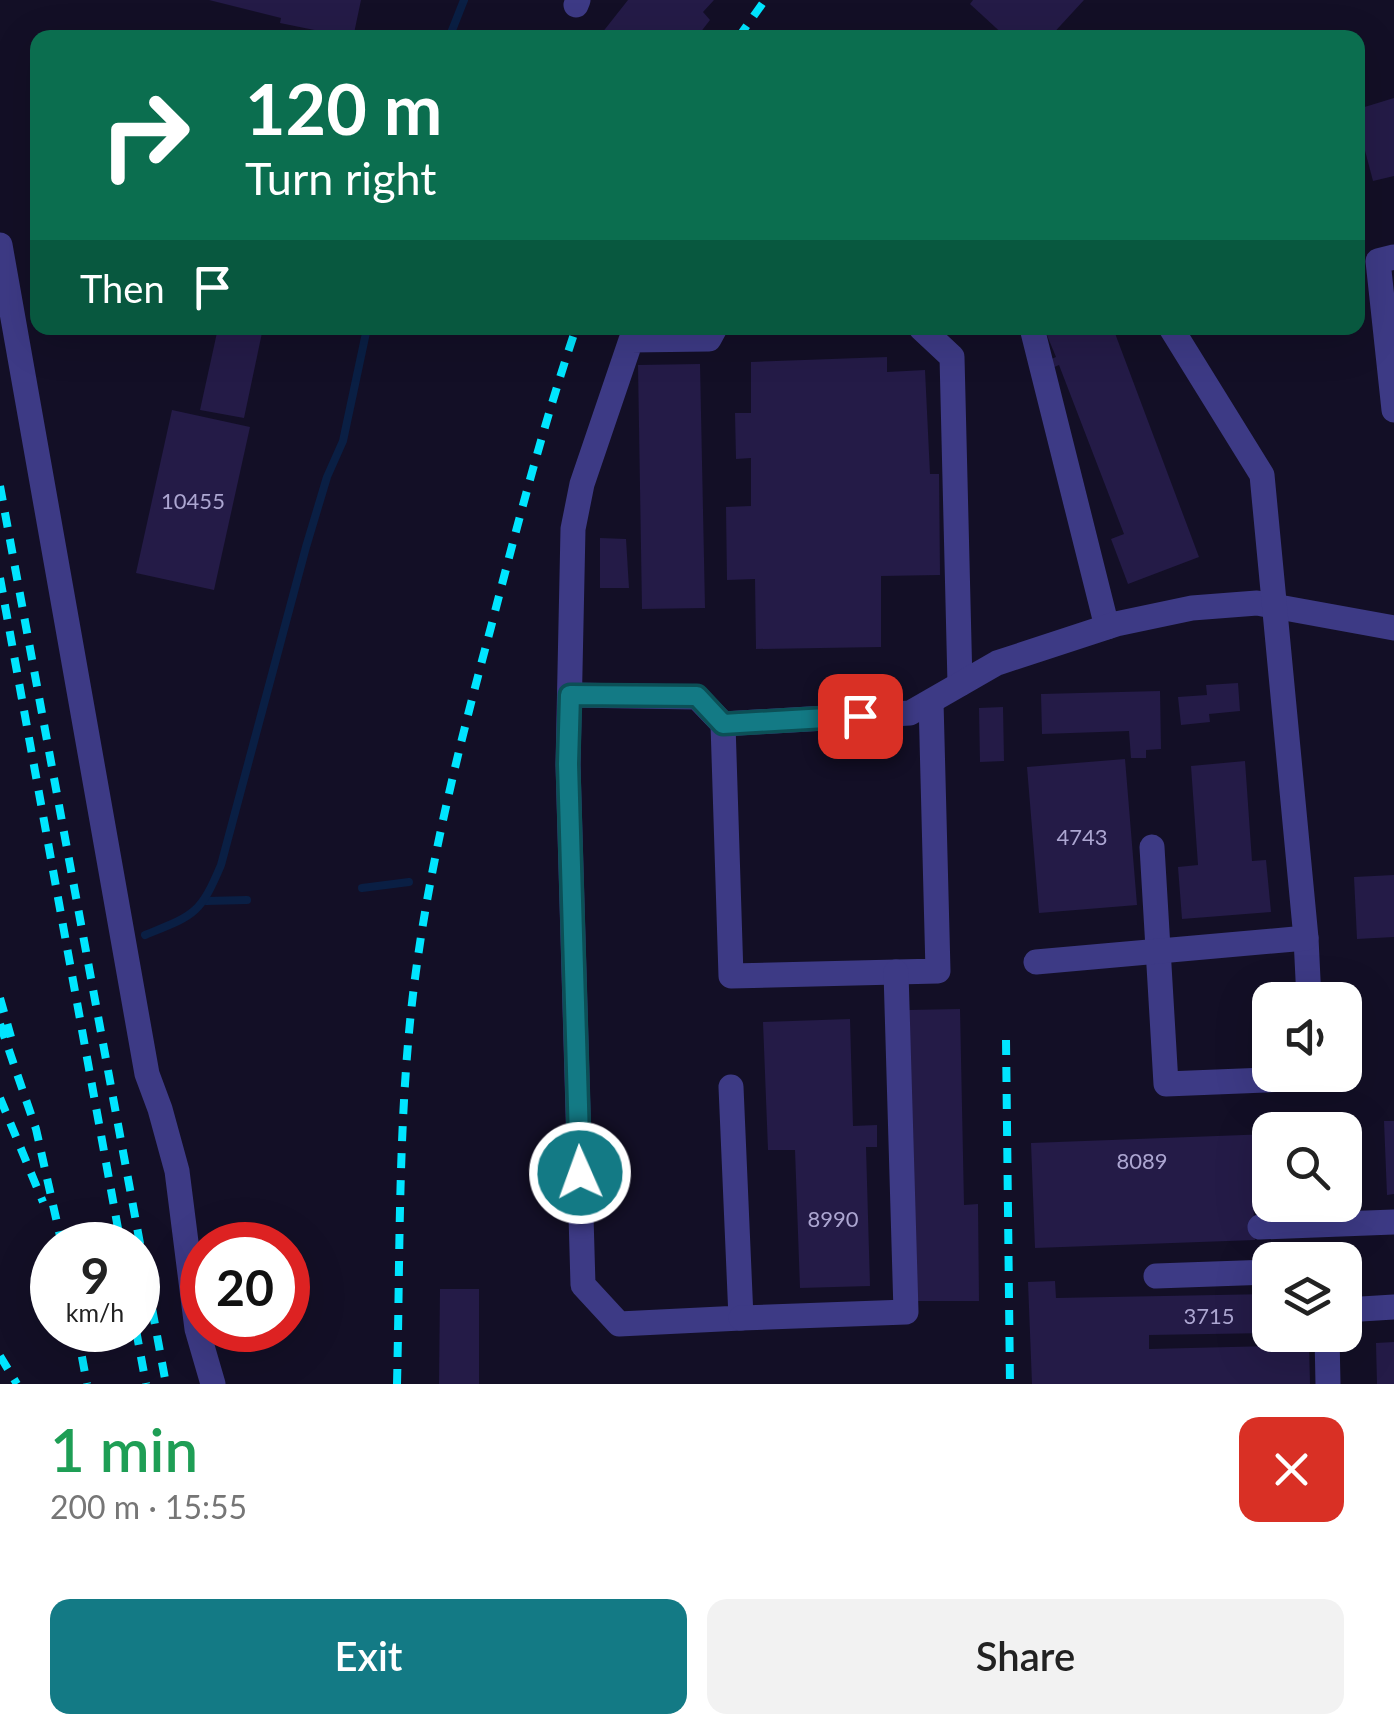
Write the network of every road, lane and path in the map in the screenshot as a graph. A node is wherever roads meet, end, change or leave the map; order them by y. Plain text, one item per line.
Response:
1 (0, 245) edge
2 (1394, 257) edge
3 (712, 335) edge
4 (929, 335) edge
5 (954, 335) edge
6 (1034, 335) edge
7 (1175, 335) edge
8 (952, 356) junction
9 (1394, 410) edge
10 (1276, 606) junction
11 (1108, 627) junction
12 (1394, 628) edge
13 (960, 684) junction
14 (570, 695) junction
15 (931, 701) junction
16 (723, 724) junction
17 (1152, 846) dead end
18 (1306, 938) junction
19 (1158, 951) junction
20 (1036, 962) dead end
21 (896, 972) junction
22 (1308, 982) edge
23 (1252, 1080) edge
24 (730, 1087) dead end
25 (1394, 1222) edge
26 (1260, 1227) dead end
27 (1252, 1273) edge
28 (1156, 1276) dead end
29 (1394, 1307) edge
30 (1362, 1309) edge
31 (741, 1318) junction
32 (1327, 1352) edge
33 (213, 1384) edge
34 (1328, 1384) edge

1 - 33 lane
2 - 9 lane
3 - 14 lane
4 - 8 lane
5 - 8 lane
6 - 11 lane
7 - 10 lane
8 - 13 lane
10 - 11 lane
10 - 12 lane
10 - 18 lane
11 - 13 lane
13 - 15 lane
14 - 16 lane
14 - 31 lane
15 - 16 lane
15 - 21 lane
16 - 21 lane
17 - 19 lane
18 - 19 lane
18 - 22 lane
19 - 20 lane
19 - 23 lane
21 - 31 lane
24 - 31 lane
25 - 26 lane
27 - 28 lane
29 - 30 lane
32 - 34 lane

